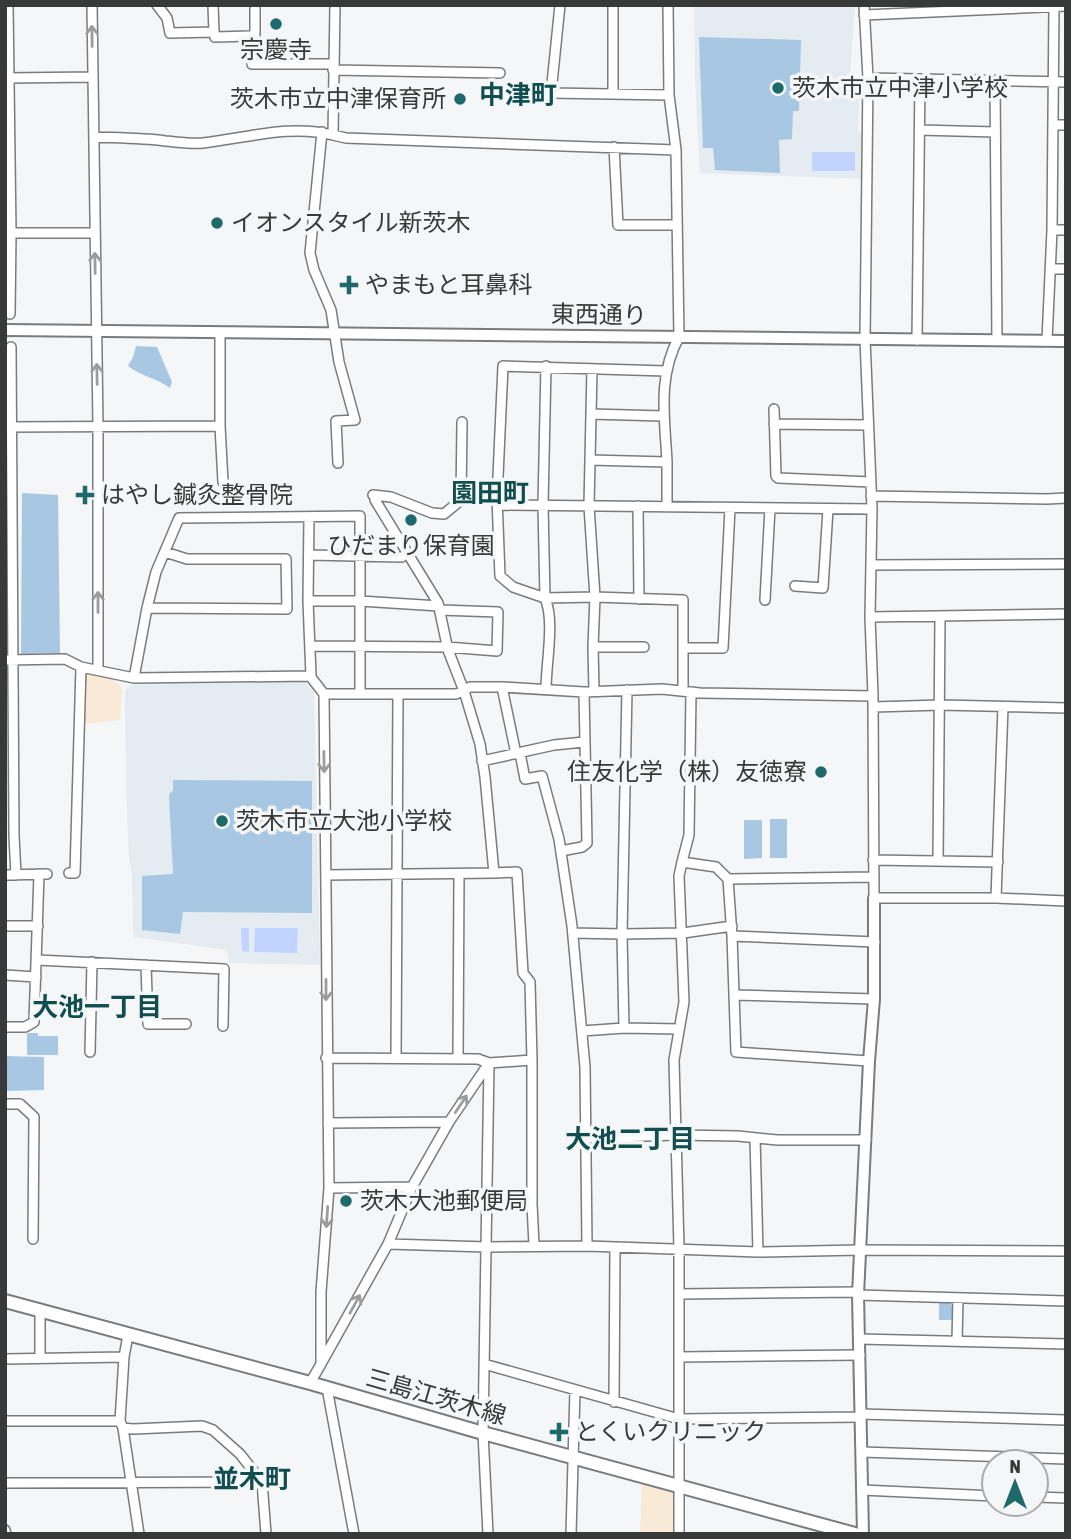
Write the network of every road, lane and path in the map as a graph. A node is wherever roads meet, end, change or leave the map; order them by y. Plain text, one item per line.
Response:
1 (8, 5) edge
2 (92, 5) edge
3 (157, 5) edge
4 (213, 5) edge
5 (255, 5) edge
6 (335, 5) edge
7 (560, 5) edge
8 (612, 5) edge
9 (668, 5) edge
10 (1054, 6) edge
11 (1066, 6) edge
12 (864, 10) edge
13 (214, 32) junction
14 (250, 36) junction
15 (333, 67) junction
16 (500, 73) dead end
17 (8, 78) edge
18 (93, 78) junction
19 (868, 78) junction
20 (920, 79) junction
21 (995, 81) junction
22 (1053, 82) junction
23 (1066, 82) edge
24 (613, 93) junction
25 (670, 95) junction
26 (1053, 125) junction
27 (1066, 125) edge
28 (919, 130) junction
29 (322, 132) junction
30 (995, 132) junction
31 (333, 135) junction
32 (94, 137) junction
33 (614, 147) junction
34 (676, 150) junction
35 (677, 225) junction
36 (1052, 230) junction
37 (1066, 230) edge
38 (8, 233) edge
39 (94, 233) junction
40 (1050, 269) junction
41 (1066, 269) edge
42 (10, 314) dead end
43 (5, 330) edge
44 (96, 331) junction
45 (220, 333) junction
46 (336, 334) junction
47 (679, 337) junction
48 (865, 339) junction
49 (917, 340) junction
50 (997, 340) junction
51 (1047, 341) junction
52 (1066, 341) edge
53 (11, 347) dead end
54 (546, 366) junction
55 (592, 369) junction
56 (666, 371) junction
57 (774, 409) dead end
58 (591, 414) junction
59 (663, 416) junction
60 (462, 422) dead end
61 (774, 424) junction
62 (868, 425) junction
63 (98, 426) junction
64 (220, 426) junction
65 (9, 427) edge
66 (590, 460) junction
67 (667, 462) junction
68 (338, 463) dead end
69 (223, 482) dead end
70 (871, 482) junction
71 (871, 496) junction
72 (1066, 498) edge
73 (461, 500) junction
74 (497, 501) junction
75 (543, 505) junction
76 (589, 506) junction
77 (638, 506) junction
78 (667, 507) junction
79 (730, 508) junction
80 (770, 508) junction
81 (828, 509) junction
82 (872, 509) junction
83 (309, 517) junction
84 (164, 552) junction
85 (309, 555) junction
86 (360, 555) junction
87 (402, 557) dead end
88 (1066, 564) edge
89 (871, 565) junction
90 (794, 586) dead end
91 (595, 597) junction
92 (545, 598) junction
93 (639, 600) junction
94 (765, 600) dead end
95 (308, 601) junction
96 (360, 601) junction
97 (147, 608) junction
98 (439, 608) junction
99 (1066, 614) edge
100 (870, 617) junction
101 (940, 617) junction
102 (310, 646) junction
103 (360, 647) junction
104 (447, 647) junction
105 (593, 647) junction
106 (644, 647) dead end
107 (683, 648) junction
108 (10, 660) edge
109 (81, 667) junction
110 (98, 670) junction
111 (311, 676) junction
112 (134, 678) junction
113 (502, 687) junction
114 (546, 689) junction
115 (627, 690) junction
116 (464, 691) junction
117 (589, 691) junction
118 (687, 691) junction
119 (324, 694) junction
120 (360, 694) junction
121 (398, 694) junction
122 (873, 695) junction
123 (941, 705) junction
124 (873, 706) junction
125 (1003, 707) junction
126 (1066, 708) edge
127 (584, 742) junction
128 (518, 753) junction
129 (482, 761) junction
130 (561, 851) junction
131 (873, 860) junction
132 (938, 861) junction
133 (682, 862) junction
134 (998, 862) junction
135 (69, 873) dead end
136 (494, 873) junction
137 (397, 874) junction
138 (459, 874) junction
139 (5, 875) edge
140 (16, 875) junction
141 (326, 875) junction
142 (873, 877) junction
143 (728, 879) junction
144 (874, 898) junction
145 (996, 898) junction
146 (1066, 901) edge
147 (5, 926) edge
148 (38, 926) junction
149 (732, 926) junction
150 (573, 933) junction
151 (682, 933) junction
152 (622, 934) junction
153 (732, 936) junction
154 (875, 942) junction
155 (37, 960) junction
156 (92, 962) junction
157 (146, 965) junction
158 (5, 975) edge
159 (36, 976) junction
160 (734, 995) junction
161 (874, 999) junction
162 (186, 1024) dead end
163 (223, 1026) dead end
164 (5, 1027) edge
165 (624, 1028) junction
166 (679, 1029) junction
167 (582, 1031) junction
168 (90, 1052) dead end
169 (326, 1058) junction
170 (396, 1058) junction
171 (458, 1059) junction
172 (532, 1059) junction
173 (869, 1061) junction
174 (489, 1063) junction
175 (5, 1104) edge
176 (449, 1122) junction
177 (328, 1123) junction
178 (676, 1135) junction
179 (586, 1138) junction
180 (755, 1138) junction
181 (866, 1140) junction
182 (412, 1187) junction
183 (329, 1188) junction
184 (33, 1239) dead end
185 (388, 1244) junction
186 (534, 1245) junction
187 (587, 1246) junction
188 (486, 1247) junction
189 (615, 1247) junction
190 (679, 1248) junction
191 (860, 1250) junction
192 (1066, 1251) edge
193 (758, 1252) junction
194 (858, 1293) junction
195 (679, 1294) junction
196 (958, 1298) junction
197 (5, 1301) edge
198 (1066, 1301) edge
199 (40, 1309) junction
200 (128, 1335) junction
201 (859, 1339) junction
202 (957, 1342) junction
203 (1066, 1344) edge
204 (860, 1355) junction
205 (124, 1357) junction
206 (679, 1357) junction
207 (40, 1358) junction
208 (5, 1359) edge
209 (321, 1364) junction
210 (484, 1364) junction
211 (310, 1383) junction
212 (327, 1388) junction
213 (575, 1390) junction
214 (614, 1402) junction
215 (861, 1416) junction
216 (680, 1419) junction
217 (1066, 1420) edge
218 (5, 1421) edge
219 (121, 1425) junction
220 (483, 1433) junction
221 (862, 1452) junction
222 (573, 1457) junction
223 (1066, 1458) edge
224 (261, 1482) junction
225 (5, 1483) edge
226 (131, 1483) junction
227 (680, 1486) junction
228 (862, 1490) junction
229 (980, 1495) edge
230 (139, 1534) edge
231 (266, 1534) edge
232 (354, 1534) edge
233 (488, 1534) edge
234 (571, 1534) edge
235 (678, 1534) edge
236 (855, 1534) edge
237 (863, 1534) edge

1 - 17 street
18 -> 2 street
3 - 13 street
4 - 13 street
5 - 14 street
6 - 15 street
7 - 24 street
8 - 24 street
9 - 25 street
10 - 11 street
10 - 12 street
10 - 22 street
12 - 19 street
13 - 14 street
14 - 15 street
15 - 16 street
15 - 31 street
17 - 18 street
17 - 38 street
18 - 32 street
19 - 20 street
19 - 48 street
20 - 21 street
20 - 28 street
21 - 22 street
21 - 30 street
22 - 23 street
22 - 26 street
24 - 25 street
25 - 34 street
26 - 27 street
26 - 36 street
28 - 30 street
28 - 49 street
29 - 31 street
29 - 32 street
29 - 46 street
30 - 50 street
31 - 33 street
32 - 39 street
33 - 34 street
33 - 35 street
34 - 35 street
35 - 47 street
36 - 37 street
36 - 40 street
38 - 39 street
38 - 42 street
44 -> 39 street
40 - 41 street
40 - 51 street
43 - 44 street, 東西通り
44 - 45 street, 東西通り
63 -> 44 street
45 - 46 street, 東西通り
45 - 64 street
46 - 47 street, 東西通り
46 - 68 street
47 - 48 street, 東西通り
47 - 56 street
48 - 49 street, 東西通り
48 - 62 street
49 - 50 street, 東西通り
50 - 51 street, 東西通り
51 - 52 street, 東西通り
53 - 65 street
54 - 55 street
54 - 74 street
54 - 75 street
55 - 56 street
55 - 58 street
56 - 59 street
57 - 61 street
58 - 59 street
58 - 66 street
59 - 67 street
60 - 73 street
61 - 62 street
61 - 70 street
62 - 70 street
63 - 64 street
63 - 65 street
110 -> 63 street
64 - 69 street
65 - 108 street
66 - 67 street
66 - 76 street
67 - 78 street
70 - 71 street
71 - 72 street
71 - 82 street
73 - 74 street
73 - 98 street
74 - 75 street
74 - 92 street
75 - 76 street
75 - 92 street
76 - 77 street
76 - 91 street
77 - 78 street
77 - 93 street
78 - 79 street
79 - 80 street
79 - 107 street
80 - 81 street
80 - 94 street
81 - 82 street
81 - 90 street
82 - 89 street
83 - 84 street
83 - 85 street
83 - 86 street
84 - 97 street
84 - 97 street
85 - 86 street
85 - 95 street
86 - 87 street
86 - 96 street
88 - 89 street
89 - 100 street
91 - 92 street
91 - 93 street
91 - 105 street
92 - 114 street
93 - 107 street
95 - 96 street
95 - 102 street
96 - 98 street
96 - 103 street
97 - 112 street
98 - 104 street
98 - 104 street
99 - 101 street
100 - 101 street
100 - 122 street
101 - 123 street
102 - 103 street
102 - 111 street
103 - 104 street
103 - 120 street
104 - 116 street
105 - 106 street
105 - 117 street
107 - 118 street
108 - 109 street
108 - 140 street
109 - 110 street
109 - 135 street
110 - 112 street
111 - 112 street
111 - 119 street
113 - 114 street
113 - 116 street
113 - 128 street
114 - 117 street
115 - 117 street
115 - 118 street
115 - 152 street
116 - 121 street
116 - 129 street
117 - 127 street
118 - 122 street
118 - 133 street
119 - 120 street
119 -> 141 street
120 - 121 street
121 - 137 street
122 - 124 street
123 - 124 street
123 - 125 street
123 - 132 street
124 - 131 street
125 - 126 street
125 - 134 street
127 - 128 street
127 - 130 street
128 - 129 street
128 - 130 street
129 - 136 street
130 - 150 street
131 - 132 street
131 - 142 street
132 - 134 street
133 - 143 street
133 - 151 street
134 - 145 street
136 - 138 street
136 - 172 street
137 - 138 street
137 - 141 street
137 - 170 street
138 - 171 street
139 - 140 street
140 - 148 street
141 -> 169 street
142 - 143 street
142 - 144 street
143 - 149 street
144 - 145 street
144 - 154 street
145 - 146 street
147 - 148 street
148 - 155 street
149 - 151 street
149 - 153 street
150 - 152 street
150 - 167 street
151 - 152 street
151 - 166 street
152 - 165 street
153 - 154 street
153 - 160 street
154 - 161 street
155 - 156 street
155 - 159 street
156 - 157 street
156 - 168 street
157 - 162 street
157 - 163 street
158 - 159 street
159 - 164 street
160 - 161 street
160 - 173 street
161 - 173 street
165 - 166 street
165 - 167 street
166 - 178 street
167 - 179 street
169 - 170 street
169 - 177 street
170 - 171 street
171 - 174 street
172 - 174 street
172 - 186 street
173 - 181 street
176 -> 174 street
174 - 188 street
175 - 184 street
176 - 177 street
176 - 182 street
177 - 183 street
178 - 179 street
178 - 180 street
178 - 190 street
179 - 187 street
180 - 181 street
180 - 193 street
181 - 191 street
182 - 183 street
182 - 185 street
183 -> 209 street
185 - 188 street
209 -> 185 street
186 - 187 street
186 - 188 street
187 - 189 street
188 - 210 street
189 - 190 street
189 - 214 street
190 - 193 street
190 - 195 street
191 - 192 street
191 - 193 street
191 - 194 street
194 - 195 street
194 - 196 street
194 - 201 street
195 - 206 street
196 - 198 street
196 - 202 street
197 - 199 main road, 三島江茨木線
199 - 200 main road, 三島江茨木線
199 - 207 street
200 - 205 street
200 - 211 main road, 三島江茨木線
201 - 202 street
201 - 204 street
202 - 203 street
204 - 206 street
204 - 215 street
205 - 207 street
205 - 219 street
206 - 216 street
207 - 208 street
209 - 211 street
210 - 213 street
210 - 220 street
211 - 212 main road, 三島江茨木線
212 - 220 main road, 三島江茨木線
212 - 232 street
213 - 214 street
213 - 222 street
214 - 216 street
215 - 216 street
215 - 217 street
215 - 221 street
216 - 227 street
218 - 219 street
219 - 224 street
219 - 226 street
220 - 222 main road, 三島江茨木線
220 - 233 street
221 - 223 street
221 - 228 street
222 - 227 main road, 三島江茨木線
222 - 234 street
224 - 226 street
224 - 231 street
225 - 226 street
226 - 230 street
227 - 235 street
227 - 236 main road, 三島江茨木線
228 - 229 street
228 - 237 street

